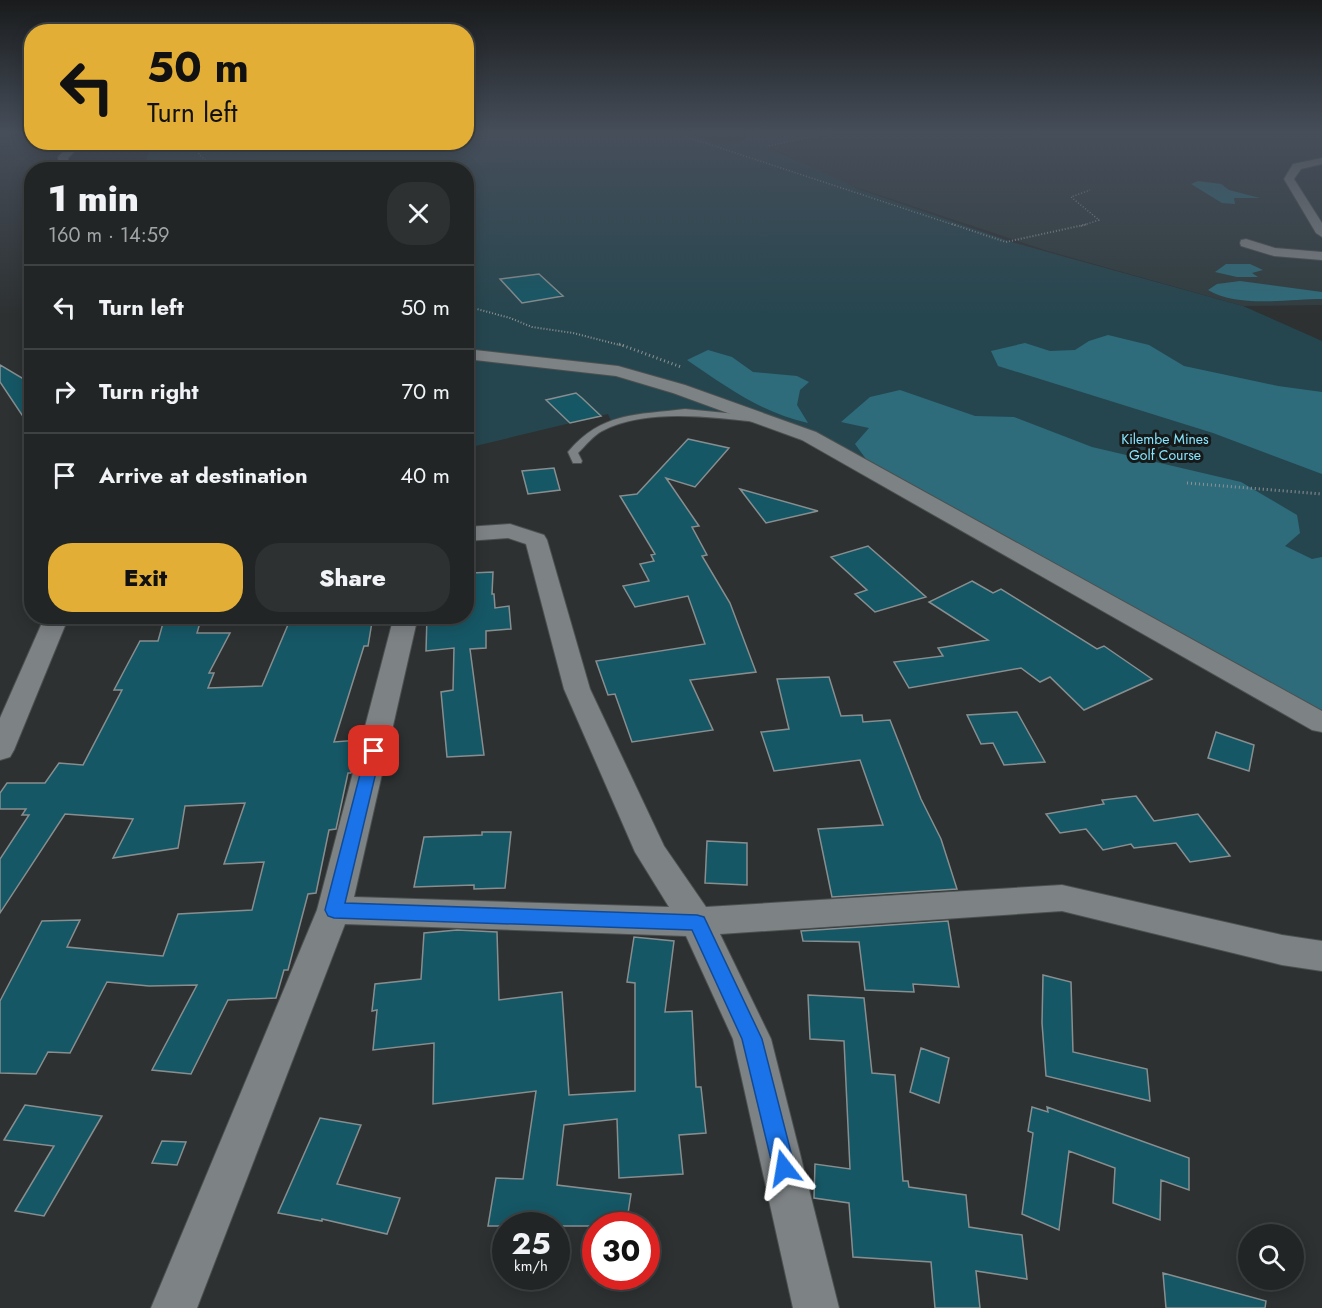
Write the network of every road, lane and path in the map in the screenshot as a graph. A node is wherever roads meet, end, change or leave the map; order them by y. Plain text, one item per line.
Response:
1 (860, 193) edge
2 (1081, 193) edge
3 (1298, 193) edge
4 (1322, 232) edge
5 (1246, 243) dead end
6 (1322, 256) edge
7 (474, 355) edge
8 (762, 419) junction
9 (577, 461) dead end
10 (1187, 483) dead end
11 (1322, 494) edge
12 (474, 533) edge
13 (54, 624) edge
14 (404, 624) edge
15 (1322, 723) edge
16 (0, 750) edge
17 (334, 910) junction
18 (697, 922) junction
19 (1322, 956) edge
20 (174, 1308) edge
21 (816, 1308) edge

1 - 2 path
3 - 4 street
5 - 6 street
7 - 8 street
8 - 9 lane
8 - 15 street
10 - 11 path
12 - 18 street
13 - 16 street
14 - 17 street
17 - 18 street
17 - 20 street
18 - 19 street
18 - 21 street

